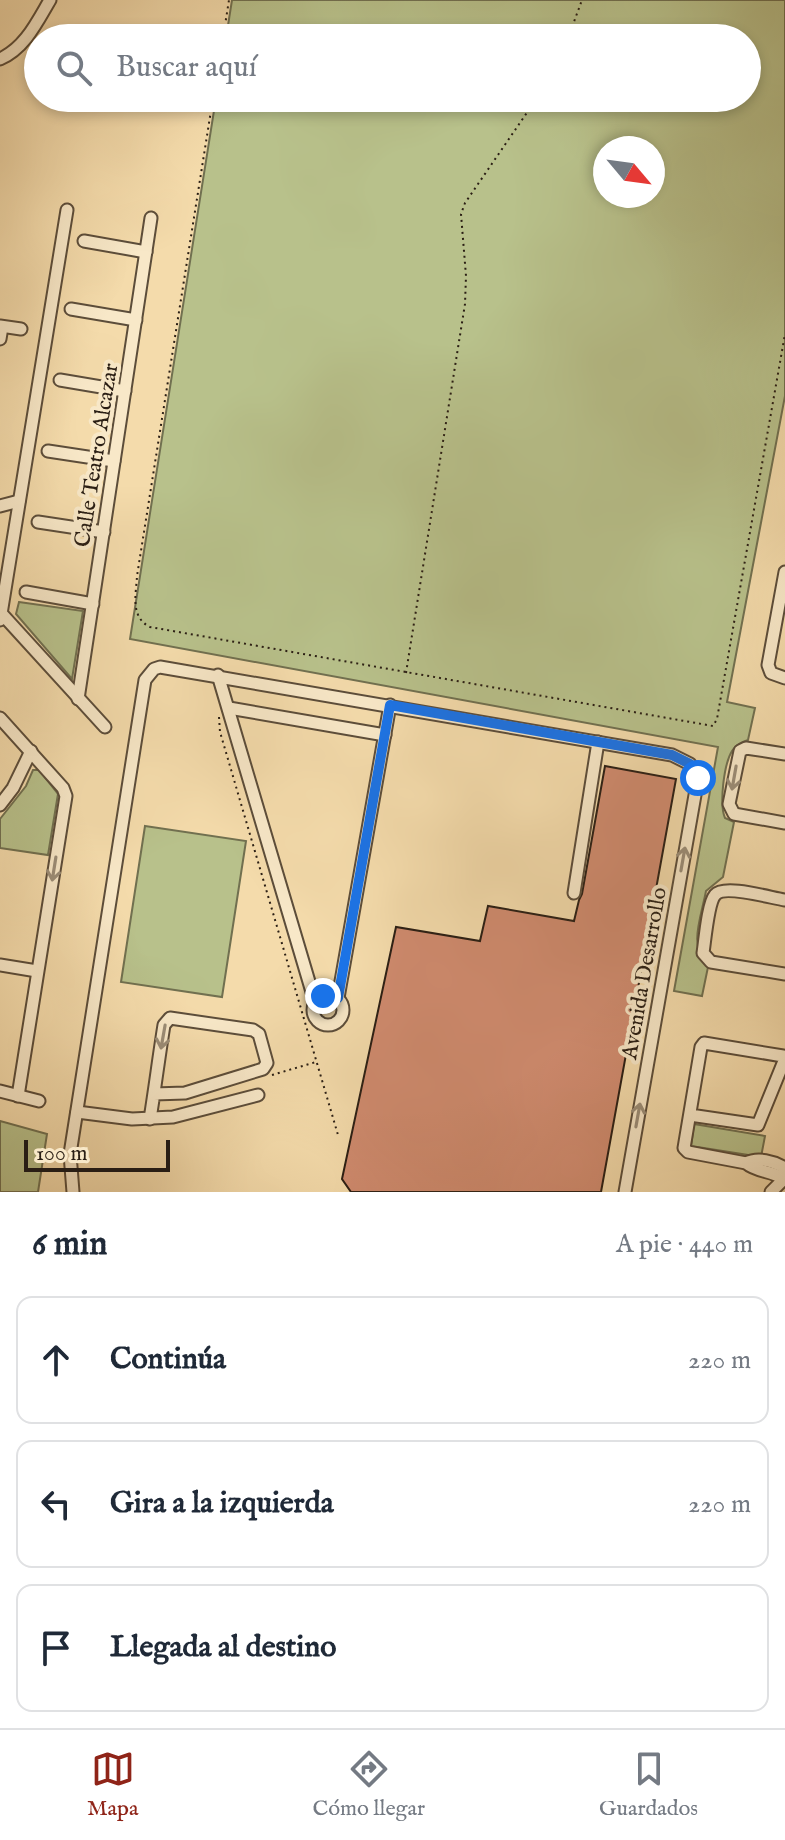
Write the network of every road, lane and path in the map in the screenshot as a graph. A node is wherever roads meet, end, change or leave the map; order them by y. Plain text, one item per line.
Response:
1 (50, 0) edge
2 (229, 0) edge
3 (582, 0) edge
4 (36, 24) edge
5 (225, 24) edge
6 (573, 24) edge
7 (24, 41) edge
8 (0, 59) edge
9 (211, 112) edge
10 (527, 112) edge
11 (67, 210) dead end
12 (151, 218) dead end
13 (84, 241) dead end
14 (146, 252) junction
15 (71, 309) dead end
16 (136, 320) junction
17 (1, 326) edge
18 (21, 329) dead end
19 (785, 334) edge
20 (0, 339) edge
21 (60, 380) dead end
22 (125, 391) junction
23 (48, 451) dead end
24 (114, 461) junction
25 (19, 501) junction
26 (0, 506) edge
27 (38, 522) dead end
28 (104, 532) junction
29 (785, 572) edge
30 (26, 592) dead end
31 (93, 604) junction
32 (1, 617) edge
33 (406, 673) junction
34 (218, 675) junction
35 (785, 678) edge
36 (78, 699) junction
37 (390, 705) junction
38 (229, 708) junction
39 (0, 718) edge
40 (105, 727) dead end
41 (385, 735) junction
42 (598, 742) junction
43 (31, 751) junction
44 (785, 754) edge
45 (0, 805) edge
46 (785, 823) edge
47 (574, 893) dead end
48 (785, 900) edge
49 (0, 965) edge
50 (37, 971) junction
51 (785, 974) edge
52 (338, 998) junction
53 (315, 1002) junction
54 (0, 1091) edge
55 (154, 1094) junction
56 (258, 1095) dead end
57 (18, 1096) junction
58 (39, 1101) dead end
59 (77, 1112) junction
60 (690, 1115) junction
61 (150, 1119) junction
62 (338, 1135) dead end
63 (785, 1176) edge
64 (73, 1192) edge
65 (625, 1192) edge
66 (771, 1192) edge

1 - 4 street
2 - 5 path
3 - 6 path
7 - 8 street
9 - 33 path
10 - 33 path
11 - 25 street
12 - 14 street, Calle Teatro Alcazar
13 - 14 street
14 - 16 street, Calle Teatro Alcazar
15 - 16 street
16 - 22 street, Calle Teatro Alcazar
17 - 18 street
17 - 20 street
19 - 33 path
21 - 22 street
22 - 24 street, Calle Teatro Alcazar
23 - 24 street
24 - 28 street, Calle Teatro Alcazar
25 - 26 street
25 - 32 street
27 - 28 street
28 - 31 street, Calle Teatro Alcazar
29 - 35 street
30 - 31 street
31 - 36 street, Calle Teatro Alcazar
32 - 36 street
34 - 37 street
34 - 38 street
34 - 59 street
36 - 40 street
37 - 41 street
37 - 42 street
38 - 41 street
38 - 53 street
38 - 62 path
39 - 43 street
41 - 52 street
42 - 47 street
65 -> 42 street, Avenida Desarrollo
43 - 45 street
43 -> 50 street
44 -> 46 street
48 - 51 street
49 - 50 street
50 - 57 street
52 - 53 street
52 - 53 street
54 - 57 street
55 -> 55 street
55 - 61 street
56 - 61 street
57 - 58 street
59 - 61 street
59 - 64 street
60 - 60 street
60 - 63 street
63 - 66 street

